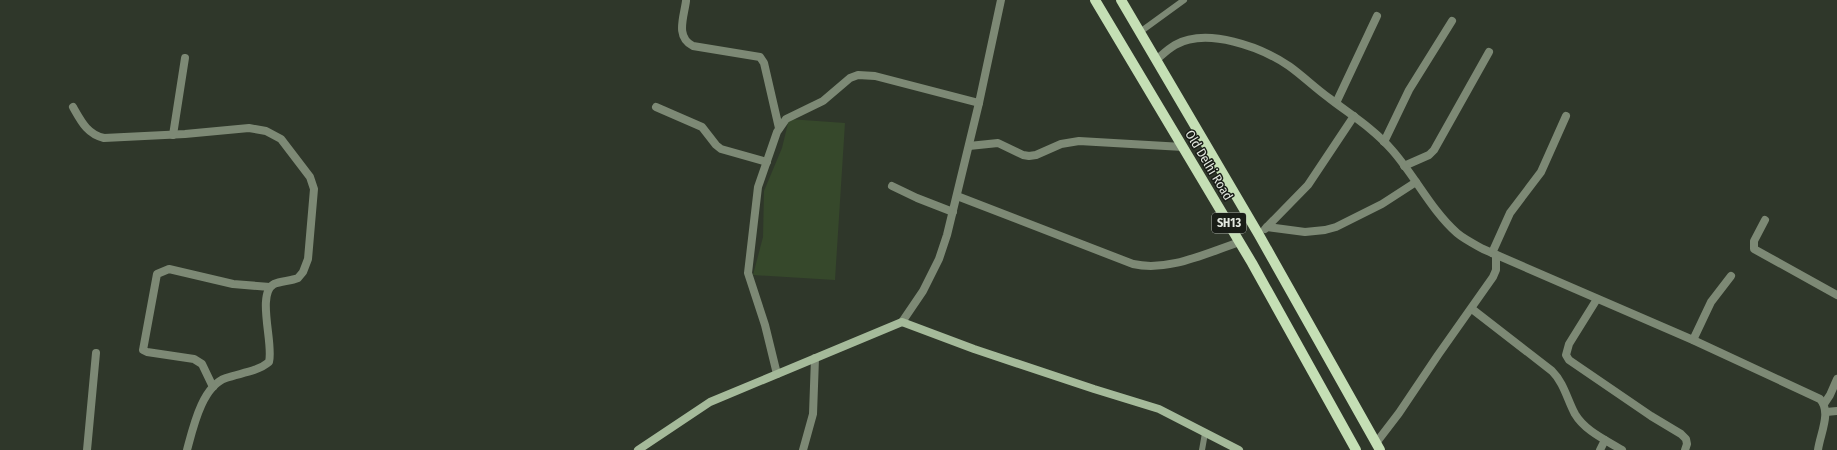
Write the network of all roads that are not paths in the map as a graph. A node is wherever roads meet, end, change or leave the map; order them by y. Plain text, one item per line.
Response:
1 (1002, 0) edge
2 (1095, 0) edge
3 (1121, 0) edge
4 (1184, 0) edge
5 (686, 1) edge
6 (1377, 16) dead end
7 (1452, 21) dead end
8 (1140, 32) junction
9 (1489, 52) dead end
10 (185, 58) dead end
11 (1156, 60) junction
12 (979, 103) junction
13 (1336, 103) junction
14 (656, 106) dead end
15 (73, 107) dead end
16 (1354, 116) junction
17 (1566, 116) dead end
18 (779, 128) junction
19 (173, 135) junction
20 (1384, 142) junction
21 (969, 146) junction
22 (1182, 147) junction
23 (767, 162) junction
24 (1404, 166) junction
25 (1416, 182) junction
26 (892, 186) dead end
27 (957, 196) junction
28 (953, 212) junction
29 (1765, 220) dead end
30 (1267, 227) junction
31 (1259, 235) junction
32 (1240, 242) junction
33 (1494, 254) junction
34 (1731, 276) dead end
35 (270, 287) junction
36 (1837, 295) edge
37 (1597, 299) junction
38 (1472, 309) junction
39 (902, 322) junction
40 (1693, 340) junction
41 (96, 353) dead end
42 (815, 358) junction
43 (777, 374) junction
44 (1837, 379) edge
45 (213, 387) junction
46 (1825, 408) junction
47 (1837, 411) edge
48 (1206, 433) junction
49 (1606, 440) junction
50 (1378, 447) edge
51 (87, 450) edge
52 (187, 450) edge
53 (638, 450) edge
54 (803, 450) edge
55 (1202, 450) edge
56 (1239, 450) edge
57 (1356, 450) edge
58 (1600, 450) edge
59 (1622, 450) edge
60 (1685, 450) edge
61 (1818, 450) edge

1 - 12 street
2 - 22 main road, Old Delhi Road / SH13
3 - 8 main road, Old Delhi Road / SH13
4 - 8 lane
5 - 18 street
6 - 13 street
7 - 20 street
8 - 11 main road, Old Delhi Road / SH13
9 - 24 street
10 - 19 street
11 - 13 street
11 - 31 main road, Old Delhi Road / SH13
12 - 18 street
12 - 21 street
13 - 16 street
14 - 23 street
15 - 19 street
16 - 20 street
16 - 30 street
17 - 33 street
18 - 23 street
19 - 35 street
20 - 24 street
21 - 22 street
21 - 27 street
22 - 32 main road, Old Delhi Road / SH13
23 - 43 street
24 - 25 street
25 - 30 street
25 - 33 street
26 - 28 street
27 - 28 street
27 - 32 street
28 - 39 street
29 - 36 street
30 - 31 street
31 - 50 main road, Old Delhi Road / SH13
32 - 57 main road, Old Delhi Road / SH13
33 - 37 street
33 - 38 street
34 - 40 street
35 - 45 street
35 - 45 street
37 - 40 street
37 - 60 street
38 - 49 street
38 - 50 street
39 - 42 main road
39 - 48 main road
40 - 46 street
41 - 51 street
42 - 43 main road
42 - 54 street
43 - 53 main road
44 - 46 street
45 - 52 street
46 - 47 street
46 - 61 street
48 - 55 lane
48 - 56 main road
49 - 58 street
49 - 59 street

